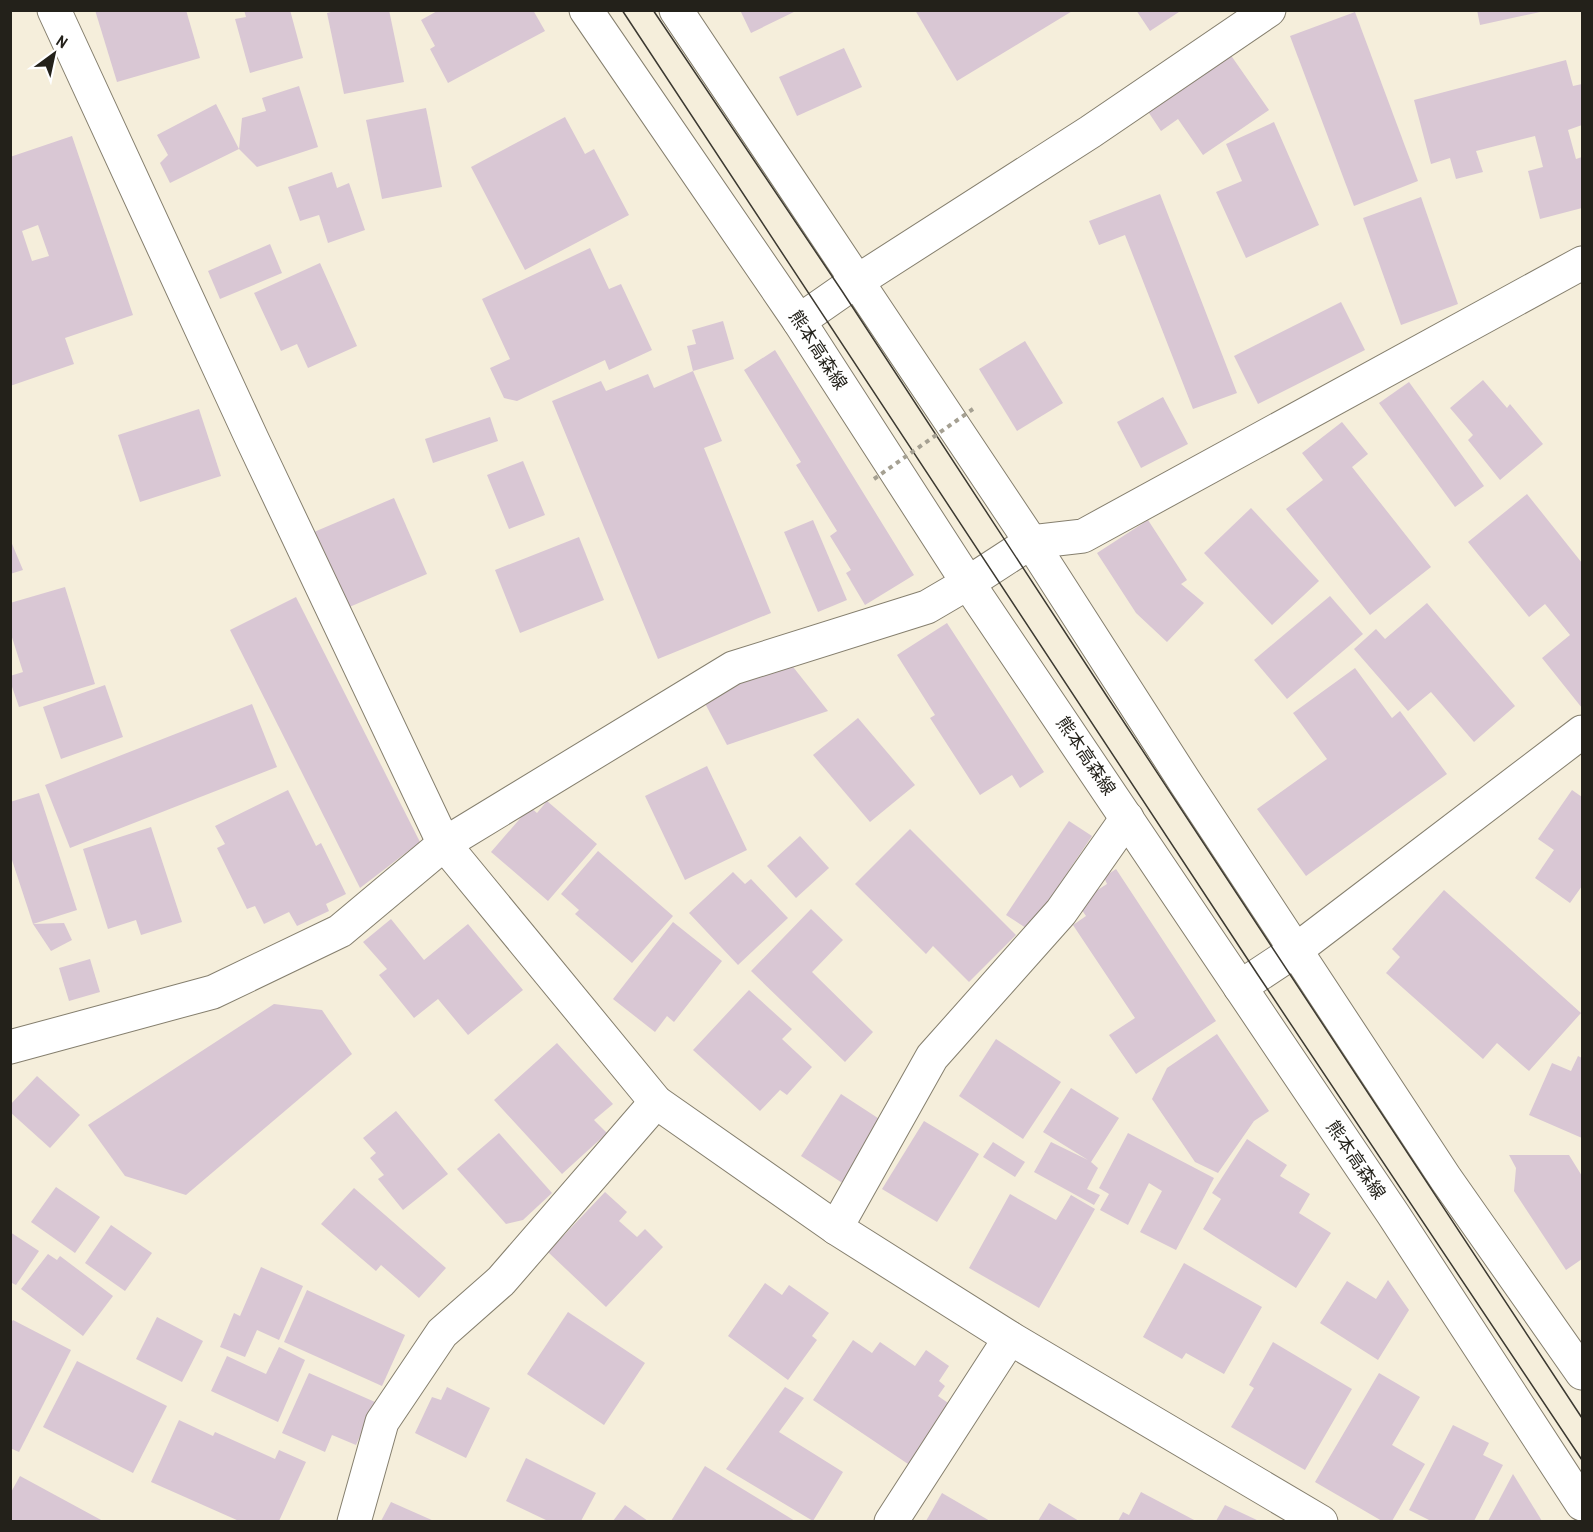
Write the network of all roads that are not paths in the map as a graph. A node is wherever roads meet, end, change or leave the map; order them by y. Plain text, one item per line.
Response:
1 (54, 10) edge
2 (586, 10) edge
3 (676, 10) edge
4 (1269, 10) edge
5 (1582, 263) edge
6 (858, 281) junction
7 (799, 321) junction
8 (1031, 542) junction
9 (968, 583) junction
10 (1575, 749) edge
11 (1127, 818) junction
12 (444, 844) junction
13 (1296, 950) junction
14 (1240, 987) junction
15 (10, 1047) edge
16 (656, 1102) junction
17 (836, 1228) junction
18 (1011, 1338) junction
19 (1582, 1374) edge
20 (1582, 1504) edge
21 (354, 1521) edge
22 (891, 1521) edge
23 (1321, 1521) edge

1 - 12 street
2 - 7 street, 熊本高森線
3 - 6 street
4 - 6 street
5 - 8 street
6 - 7 street
6 - 8 street
7 - 9 street, 熊本高森線
8 - 9 street
8 - 13 street
9 - 11 street, 熊本高森線
9 - 12 street
10 - 13 street
11 - 14 street, 熊本高森線
11 - 17 street
12 - 15 street
12 - 16 street
13 - 14 street
13 - 19 street
14 - 20 street, 熊本高森線
16 - 17 street
16 - 21 street
17 - 18 street
18 - 22 street
18 - 23 street

